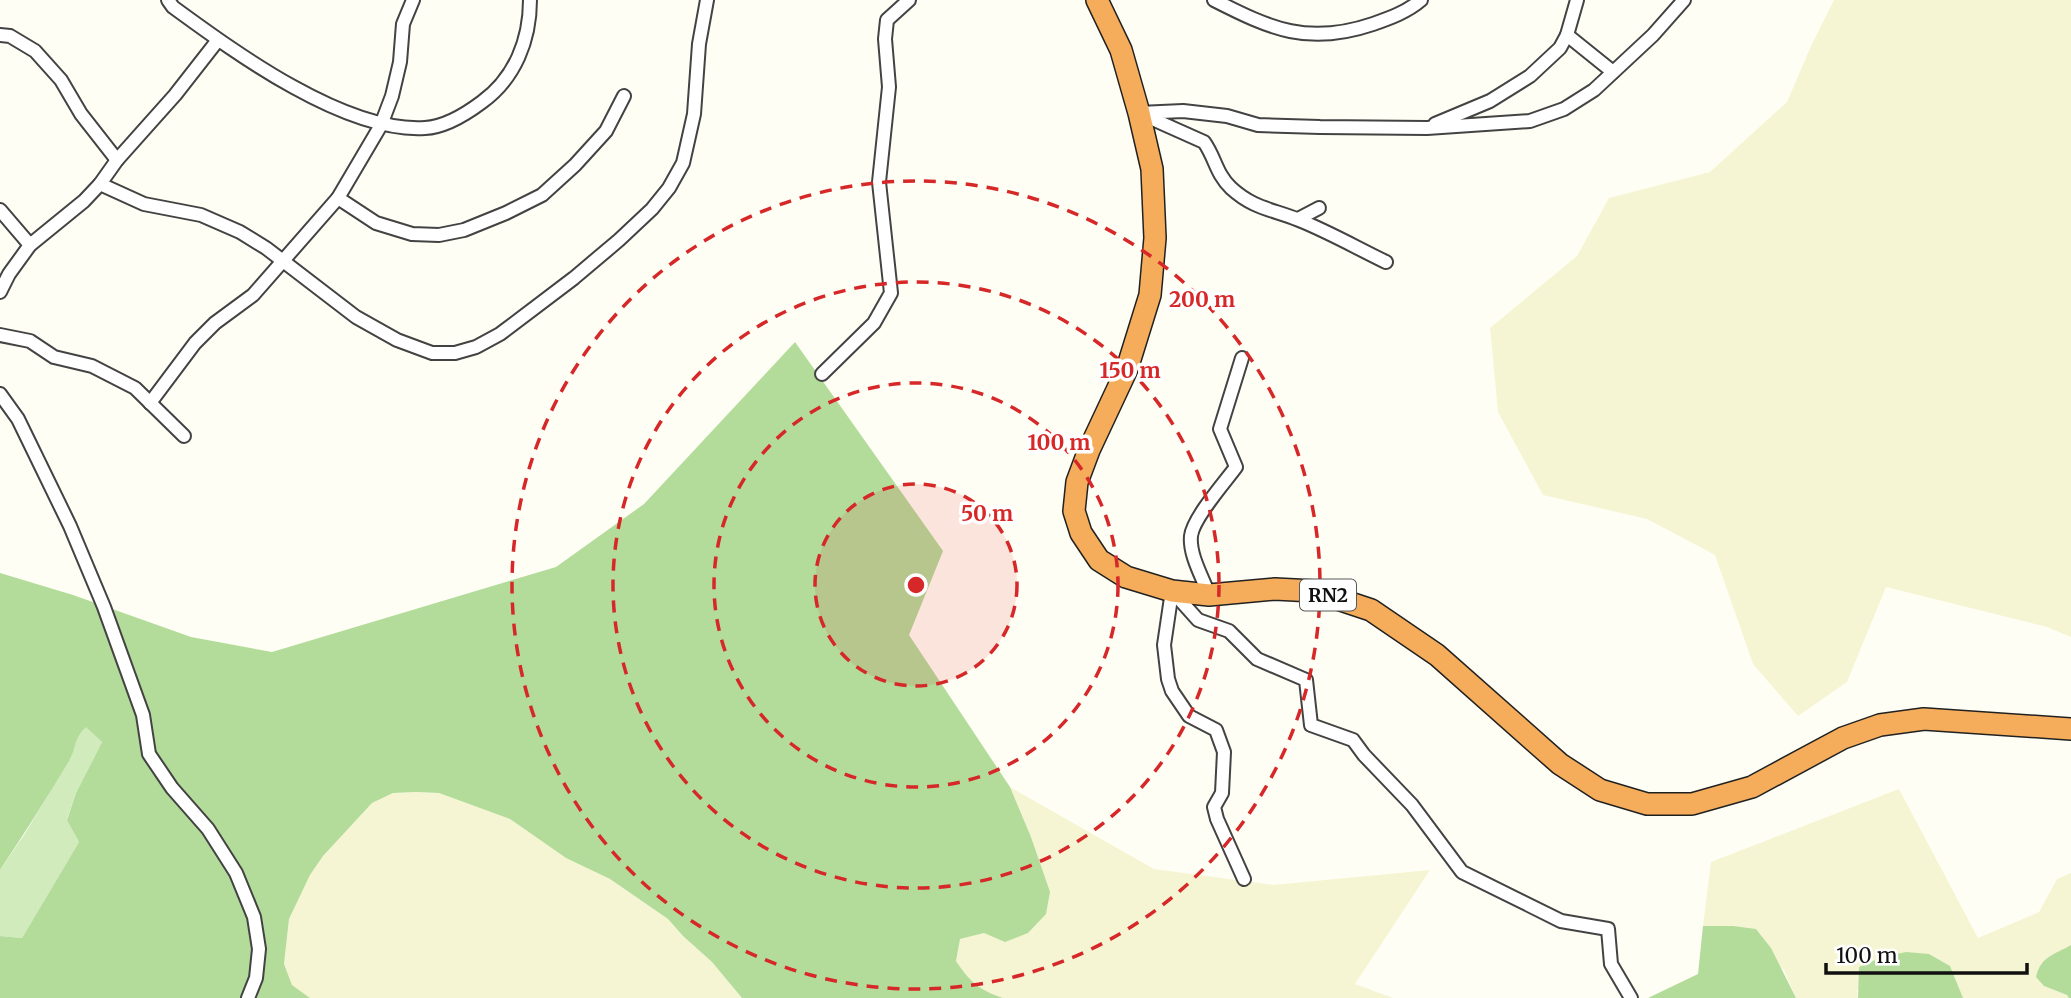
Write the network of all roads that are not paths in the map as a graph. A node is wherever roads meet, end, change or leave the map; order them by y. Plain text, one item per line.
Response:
1 (168, 0) edge
2 (412, 0) edge
3 (530, 0) edge
4 (707, 0) edge
5 (909, 0) edge
6 (1097, 0) edge
7 (1214, 0) edge
8 (1421, 0) edge
9 (1577, 0) edge
10 (1684, 0) edge
11 (0, 34) edge
12 (1567, 35) junction
13 (218, 40) junction
14 (1613, 72) junction
15 (624, 96) dead end
16 (1139, 113) junction
17 (381, 125) junction
18 (1427, 128) junction
19 (117, 160) junction
20 (100, 184) junction
21 (338, 198) junction
22 (1319, 208) dead end
23 (0, 210) edge
24 (1298, 219) junction
25 (30, 245) junction
26 (282, 261) junction
27 (1386, 262) dead end
28 (0, 292) edge
29 (0, 335) edge
30 (1242, 358) dead end
31 (822, 374) dead end
32 (0, 394) edge
33 (150, 403) junction
34 (184, 436) dead end
35 (1172, 591) junction
36 (1209, 595) junction
37 (2071, 729) edge
38 (1244, 879) dead end
39 (248, 998) edge
40 (1631, 998) edge

1 - 13 street
2 - 17 street
3 - 17 street
4 - 26 street
5 - 31 street
6 - 16 highway, RN2
7 - 8 street
9 - 12 street
10 - 14 street
11 - 19 street
12 - 14 street
12 - 18 street
13 - 17 street
13 - 19 street
14 - 18 street
15 - 21 street
16 - 18 street
16 - 24 street
16 - 35 highway, RN2
17 - 21 street
19 - 20 street
20 - 25 street
20 - 26 street
21 - 26 street
22 - 24 street
23 - 25 street
24 - 27 street
25 - 28 street
26 - 33 street
29 - 33 street
30 - 36 street
32 - 39 street
33 - 34 street
35 - 36 highway, RN2
35 - 38 street
35 - 40 street
36 - 37 highway, RN2

